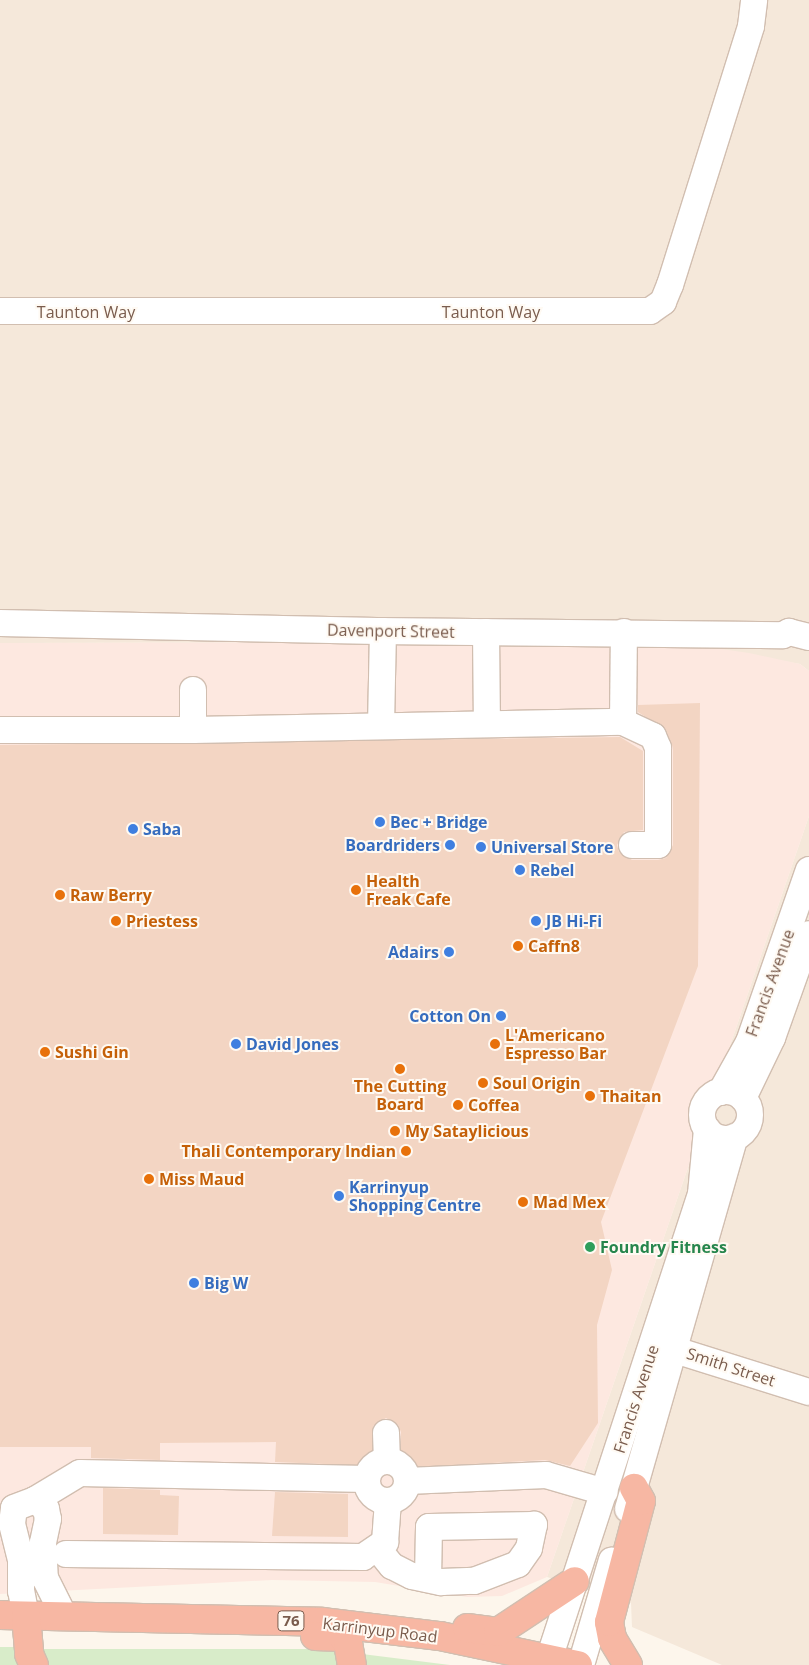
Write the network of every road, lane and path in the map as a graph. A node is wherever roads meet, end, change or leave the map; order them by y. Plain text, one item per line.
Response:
1 (754, 0) edge
2 (0, 311) edge
3 (0, 623) edge
4 (383, 631) junction
5 (486, 632) junction
6 (624, 632) junction
7 (783, 635) junction
8 (809, 637) edge
9 (809, 651) edge
10 (193, 690) dead end
11 (623, 722) junction
12 (487, 724) junction
13 (381, 726) junction
14 (0, 730) edge
15 (193, 730) junction
16 (632, 845) dead end
17 (809, 870) edge
18 (809, 934) edge
19 (732, 1094) junction
20 (707, 1129) junction
21 (735, 1137) junction
22 (664, 1346) junction
23 (809, 1392) edge
24 (386, 1433) dead end
25 (387, 1460) junction
26 (366, 1479) junction
27 (407, 1481) junction
28 (634, 1488) junction
29 (605, 1492) junction
30 (35, 1500) junction
31 (388, 1501) junction
32 (6, 1522) edge
33 (378, 1549) junction
34 (66, 1554) dead end
35 (428, 1579) dead end
36 (575, 1581) junction
37 (63, 1614) junction
38 (13, 1616) edge
39 (264, 1621) junction
40 (548, 1661) edge
41 (34, 1665) edge
42 (352, 1665) edge
43 (579, 1665) edge
44 (628, 1665) edge

1 - 2 street, Taunton Way
3 - 4 street, Davenport Street
4 - 5 street, Davenport Street
4 - 13 street
5 - 6 street, Davenport Street
5 - 12 street
6 - 7 street, Davenport Street
6 - 11 street
7 - 8 street, Davenport Street
7 - 9 street
10 - 15 street
11 - 12 street
11 - 16 street
12 - 13 street
13 - 15 street
14 - 15 street
17 - 19 street, Francis Avenue
18 - 19 street, Francis Avenue
19 - 20 street, Francis Avenue
19 - 21 street, Francis Avenue
20 - 21 street
20 - 22 street, Francis Avenue
21 - 22 street, Francis Avenue
22 - 23 street, Smith Street
22 - 28 street, Francis Avenue
22 - 29 street, Francis Avenue
24 - 25 street
25 - 26 street
25 - 27 street
26 - 30 street
26 - 31 street
27 - 29 street
27 - 31 street
28 - 43 street, Francis Avenue
28 - 44 highway
29 - 36 street, Francis Avenue
30 - 32 street
30 - 37 street
31 - 33 street
32 - 38 street
33 - 34 street
33 - 35 street
36 - 39 highway
36 - 40 street, Francis Avenue
37 - 38 highway, Karrinyup Road / 76
37 - 39 highway, Karrinyup Road / 76
38 - 41 highway
39 - 40 highway, Karrinyup Road / 76
39 - 42 highway
40 - 43 highway, Karrinyup Road / 76

